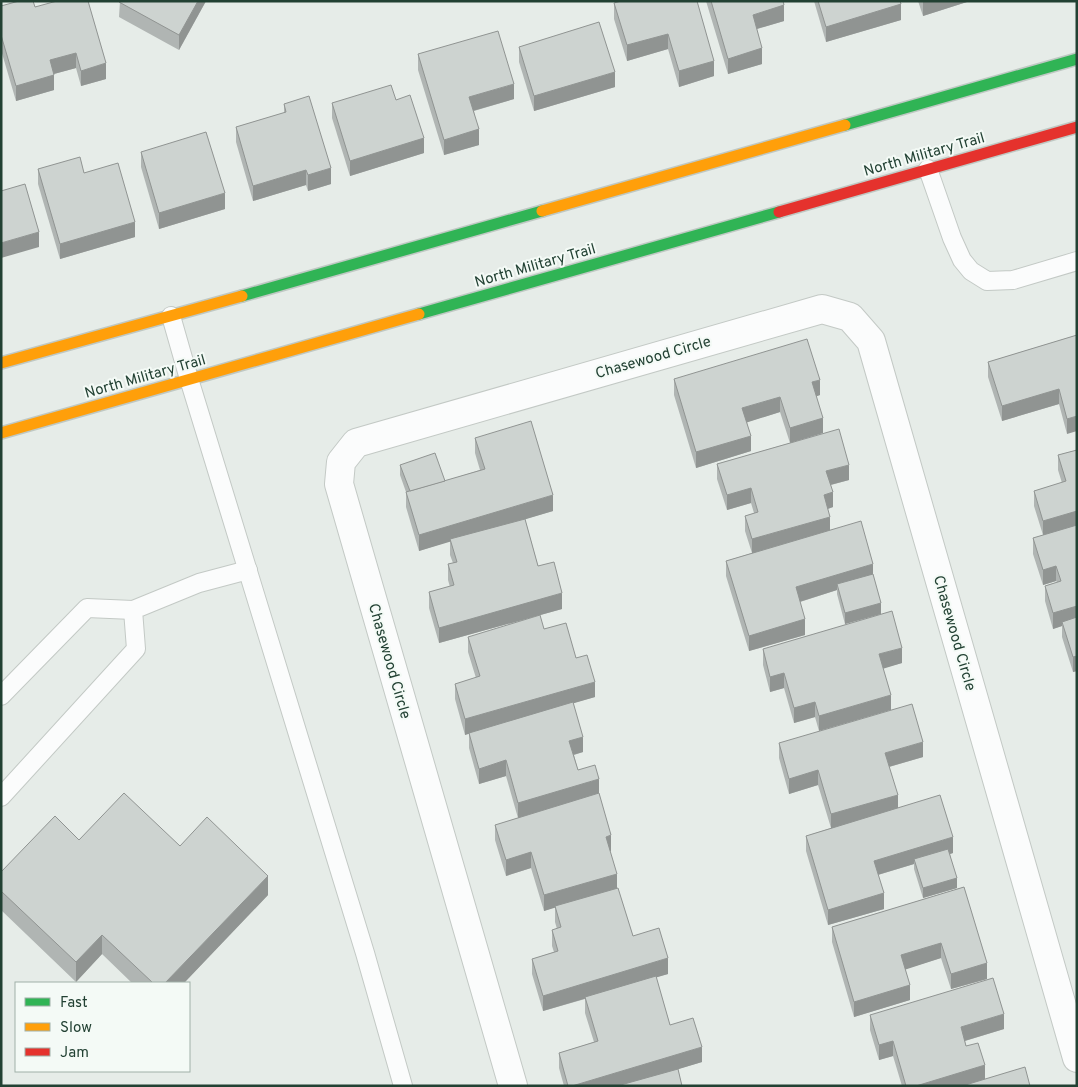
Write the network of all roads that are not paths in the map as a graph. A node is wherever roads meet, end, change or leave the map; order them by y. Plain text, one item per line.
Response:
1 (1077, 59) edge
2 (1077, 127) edge
3 (928, 169) junction
4 (1077, 261) edge
5 (171, 316) junction
6 (1, 363) edge
7 (189, 379) junction
8 (1, 433) edge
9 (248, 570) junction
10 (133, 610) junction
11 (1, 696) edge
12 (1, 798) edge
13 (1077, 1058) edge
14 (403, 1086) edge
15 (513, 1086) edge

1 - 5 main road
2 - 3 main road, North Military Trail
3 - 4 lane
3 - 7 main road, North Military Trail
5 - 6 main road
5 - 7 lane
7 - 8 main road, North Military Trail
7 - 9 lane
9 - 10 lane
9 - 14 lane
10 - 11 lane
10 - 12 lane
13 - 15 street, Chasewood Circle

